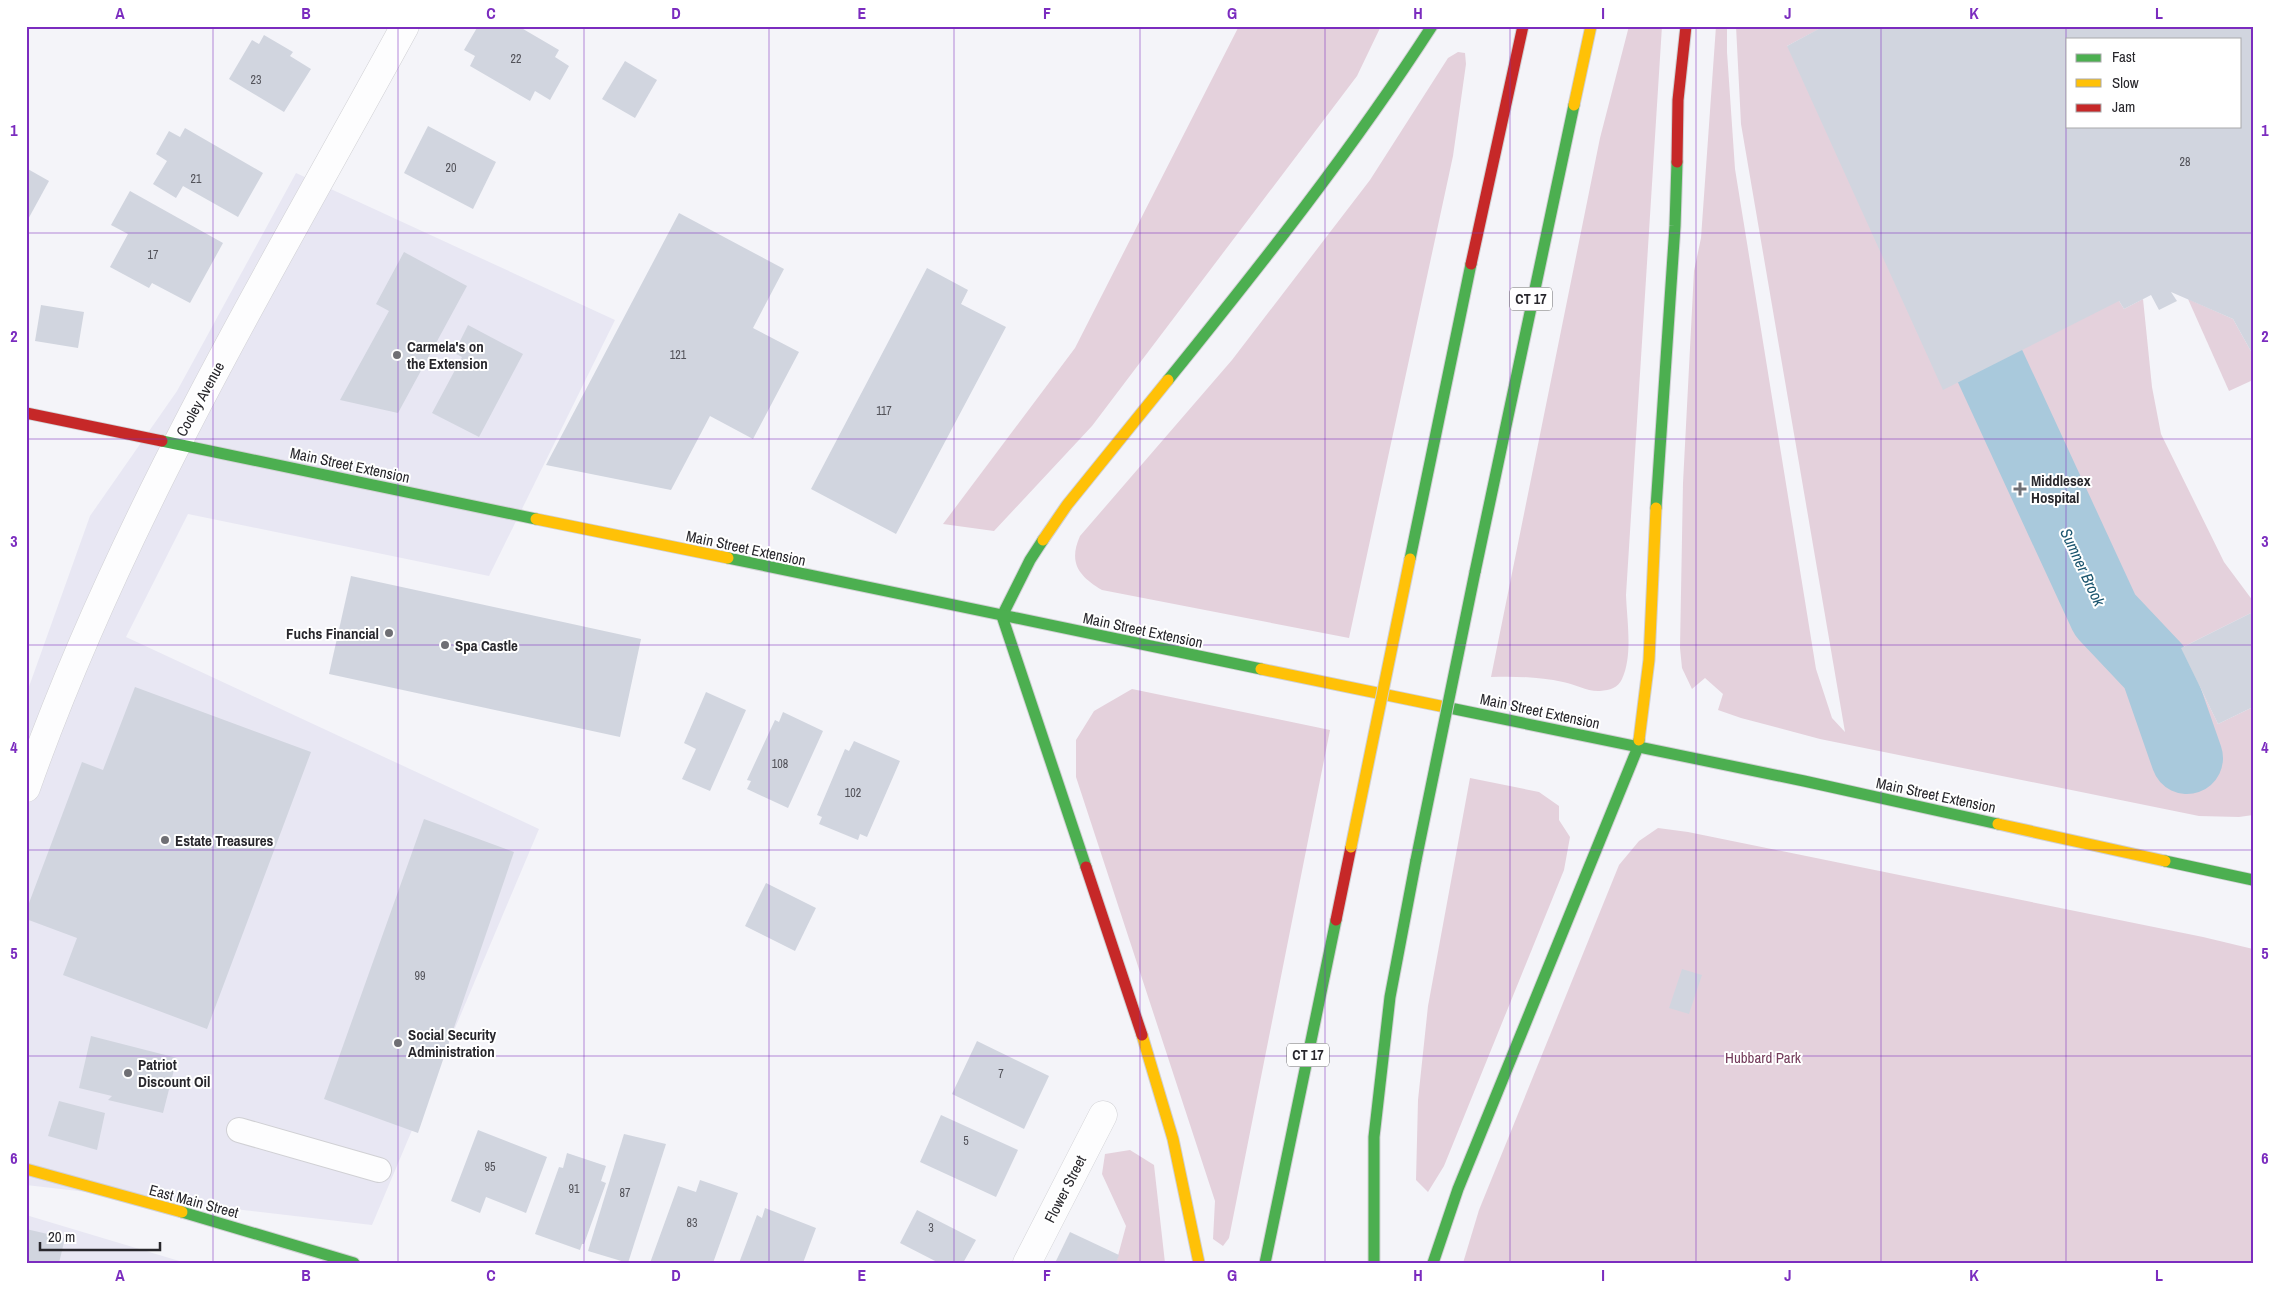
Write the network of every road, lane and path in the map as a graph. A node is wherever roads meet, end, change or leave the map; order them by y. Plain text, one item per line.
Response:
1 (405, 26) edge
2 (1432, 26) edge
3 (1523, 26) edge
4 (1591, 26) edge
5 (1686, 26) edge
6 (26, 413) edge
7 (176, 444) junction
8 (1002, 616) junction
9 (1638, 747) junction
10 (26, 788) edge
11 (2253, 880) edge
12 (1103, 1115) dead end
13 (239, 1130) dead end
14 (26, 1169) edge
15 (378, 1170) dead end
16 (354, 1263) edge
17 (1027, 1263) edge
18 (1199, 1263) edge
19 (1266, 1263) edge
20 (1374, 1263) edge
21 (1433, 1263) edge

1 - 7 street, Cooley Avenue
2 - 8 main road
3 - 19 main road, CT 17, bridge
4 - 20 main road, CT 17, bridge
5 - 9 main road
6 - 7 main road, Main Street Extension
7 - 8 main road, Main Street Extension
7 - 10 street, Cooley Avenue
8 - 9 main road, Main Street Extension
8 - 18 main road
9 - 11 main road, Main Street Extension
9 - 21 main road
12 - 17 street, Flower Street
13 - 15 lane
14 - 16 main road, East Main Street

